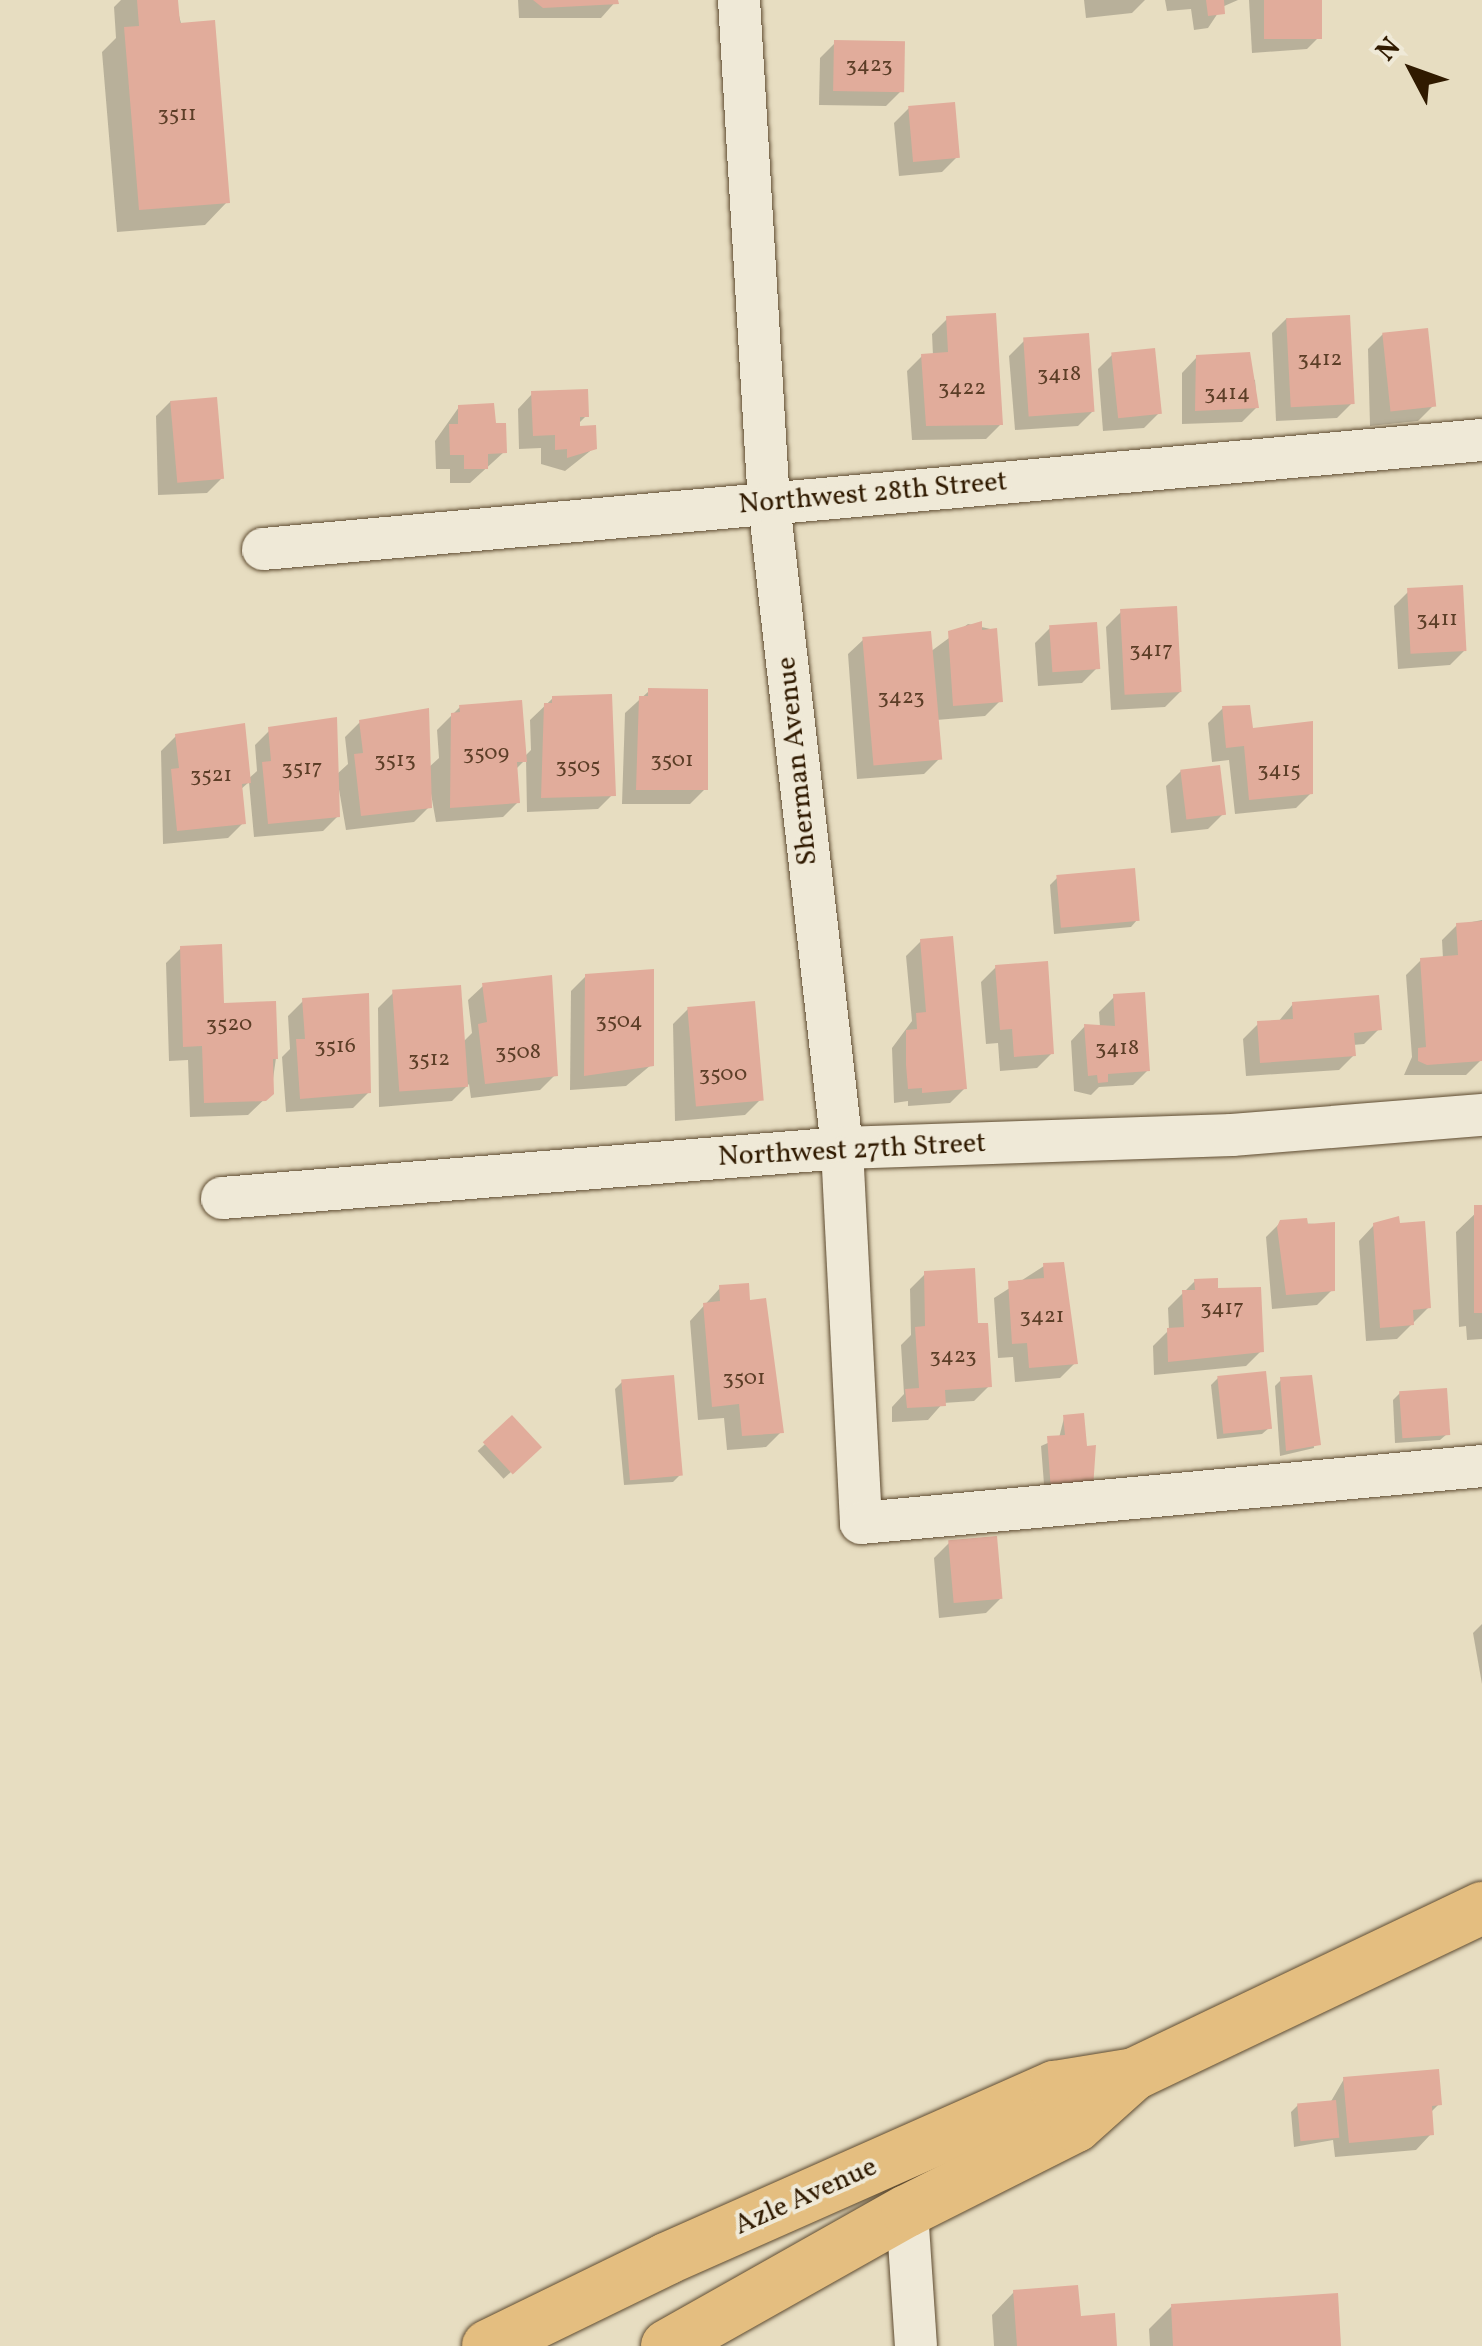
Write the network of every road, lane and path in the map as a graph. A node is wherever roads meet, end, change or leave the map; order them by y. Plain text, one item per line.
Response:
1 (738, 0) edge
2 (1482, 440) edge
3 (769, 503) junction
4 (264, 549) dead end
5 (1482, 1115) edge
6 (842, 1148) junction
7 (222, 1198) dead end
8 (1482, 1466) edge
9 (1482, 1908) edge
10 (1134, 2074) junction
11 (908, 2211) junction
12 (488, 2346) edge
13 (667, 2346) edge
14 (916, 2346) edge

1 - 3 street, Sherman Avenue
2 - 3 street, Northwest 28th Street
3 - 4 street, Northwest 28th Street
3 - 6 street, Sherman Avenue
5 - 6 street, Northwest 27th Street
6 - 7 street, Northwest 27th Street
6 - 8 street, Sherman Avenue
9 - 10 main road, Azle Avenue
10 - 11 main road, Azle Avenue
10 - 12 main road, Azle Avenue
11 - 13 main road, Azle Avenue
11 - 14 street

